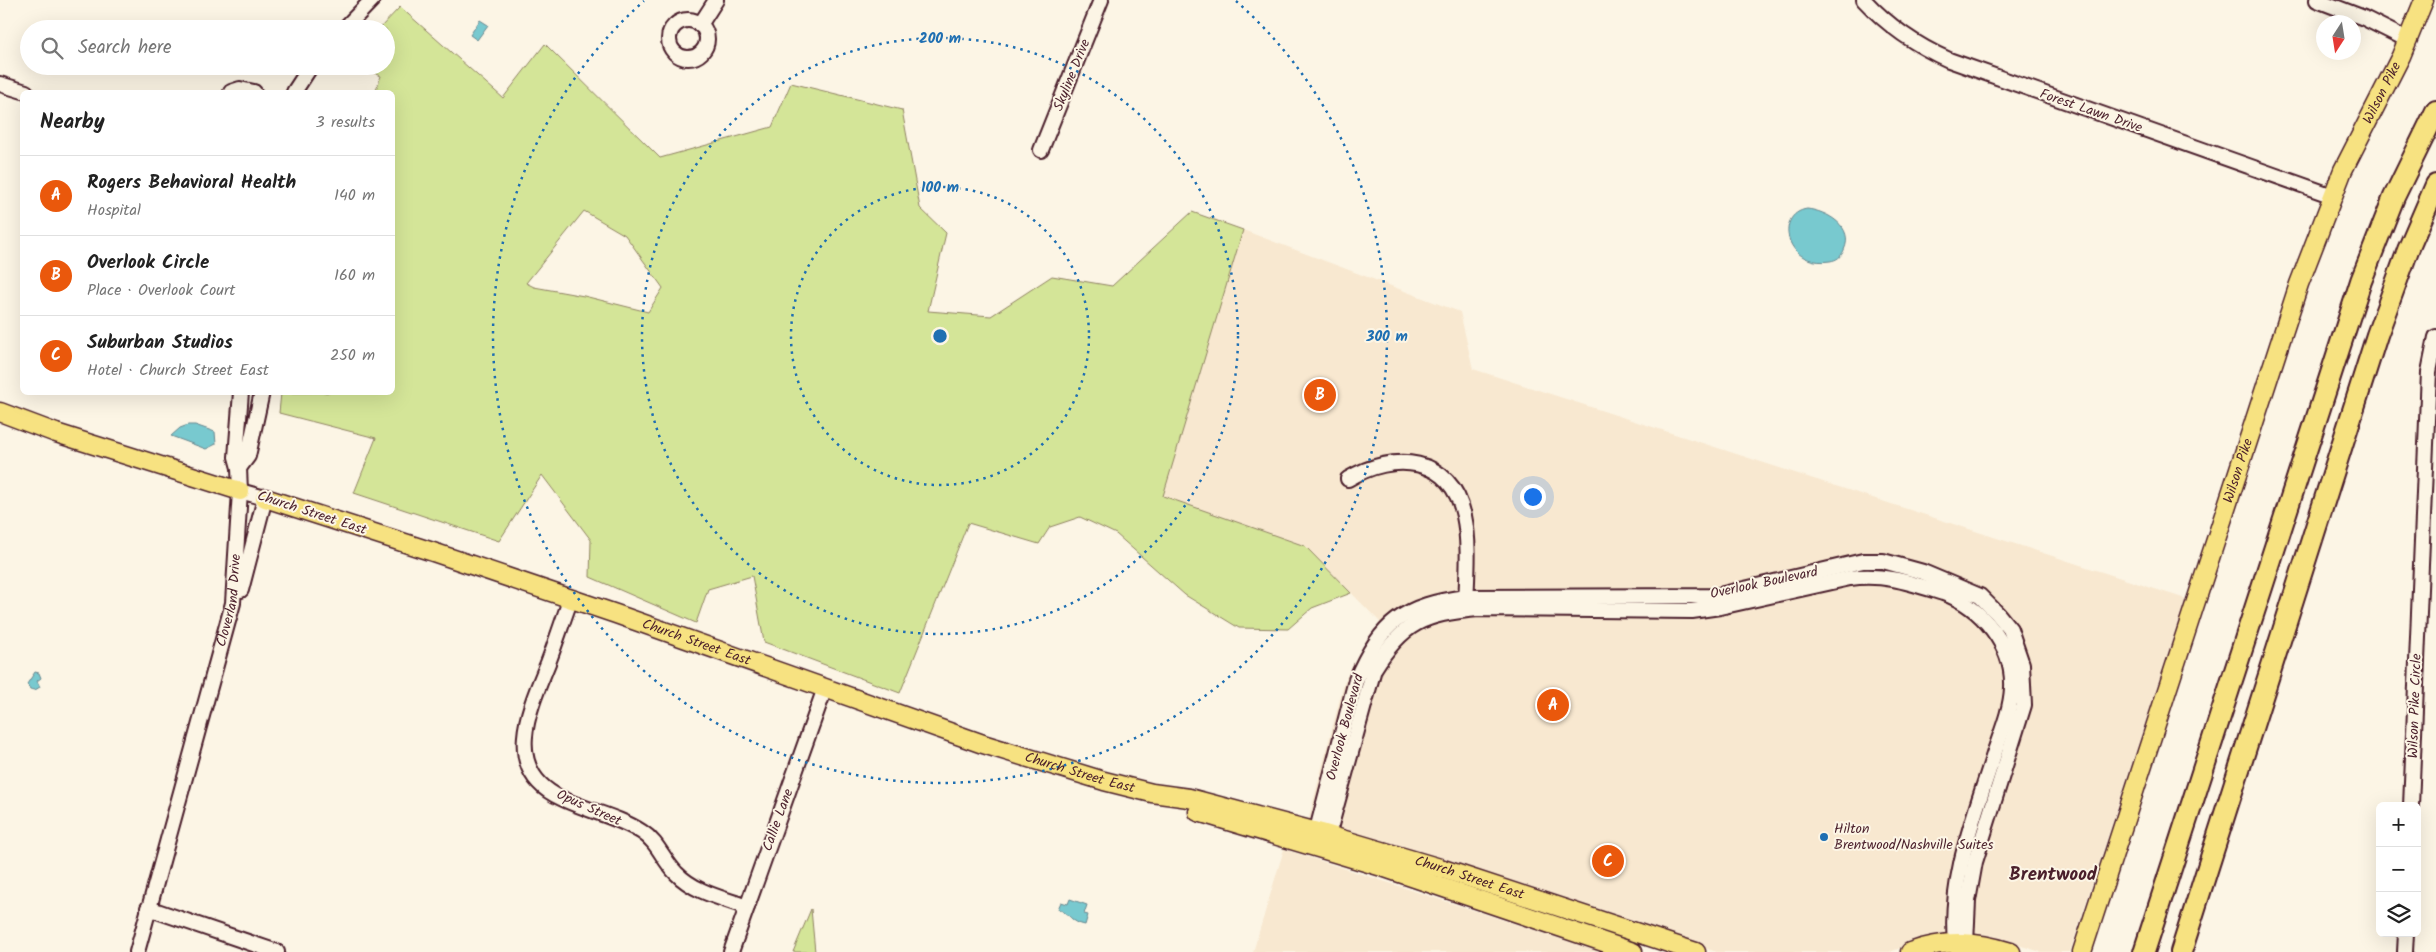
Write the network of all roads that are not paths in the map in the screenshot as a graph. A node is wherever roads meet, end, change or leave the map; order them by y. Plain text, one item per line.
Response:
1 (716, 0) edge
2 (1101, 0) edge
3 (1864, 0) edge
4 (2317, 0) edge
5 (2424, 0) edge
6 (368, 1) edge
7 (352, 20) edge
8 (700, 25) dead end
9 (2408, 40) junction
10 (305, 75) edge
11 (0, 84) edge
12 (20, 90) edge
13 (295, 90) edge
14 (2436, 111) edge
15 (1041, 150) dead end
16 (2436, 185) edge
17 (2333, 196) junction
18 (2436, 337) edge
19 (240, 395) edge
20 (261, 395) edge
21 (0, 412) edge
22 (239, 468) junction
23 (1348, 479) dead end
24 (240, 491) junction
25 (265, 498) junction
26 (571, 598) junction
27 (1466, 604) junction
28 (230, 617) junction
29 (825, 688) junction
30 (1152, 793) junction
31 (2411, 802) edge
32 (1322, 830) junction
33 (747, 907) junction
34 (148, 908) junction
35 (2406, 937) edge
36 (1960, 947) edge
37 (136, 952) edge
38 (277, 952) edge
39 (731, 952) edge
40 (1633, 952) edge
41 (1696, 952) edge
42 (1910, 952) edge
43 (2011, 952) edge
44 (2082, 952) edge
45 (2144, 952) edge
46 (2181, 952) edge
47 (2405, 952) edge

1 - 8 street
2 - 15 street, Skyline Drive
3 - 17 street, Forest Lawn Drive
4 - 9 street
5 - 9 main road, Wilson Pike
6 - 7 street
9 - 17 main road, Wilson Pike
10 - 13 street
11 - 12 street
14 - 45 highway
16 - 46 highway
17 - 44 main road, Wilson Pike
18 - 31 street, Wilson Pike Circle
19 - 22 street, Cloverland Drive
20 - 22 street
21 - 24 main road
22 - 24 street, Cloverland Drive
23 - 27 street
24 - 25 street, Church Street East
24 - 28 street, Cloverland Drive
25 - 26 main road, Church Street East
25 - 28 street
26 - 29 main road, Church Street East
26 - 33 street, Opus Street
27 - 32 street, Overlook Boulevard
27 - 36 street, Overlook Boulevard
28 - 34 street, Cloverland Drive
29 - 30 main road, Church Street East
29 - 33 street, Callie Lane
30 - 32 main road, Church Street East
30 - 40 main road, Church Street East
32 - 41 main road, Church Street East
33 - 39 street, Callie Lane
34 - 37 street, Cloverland Drive
34 - 38 street
35 - 47 street
36 - 42 main road
36 - 43 main road

